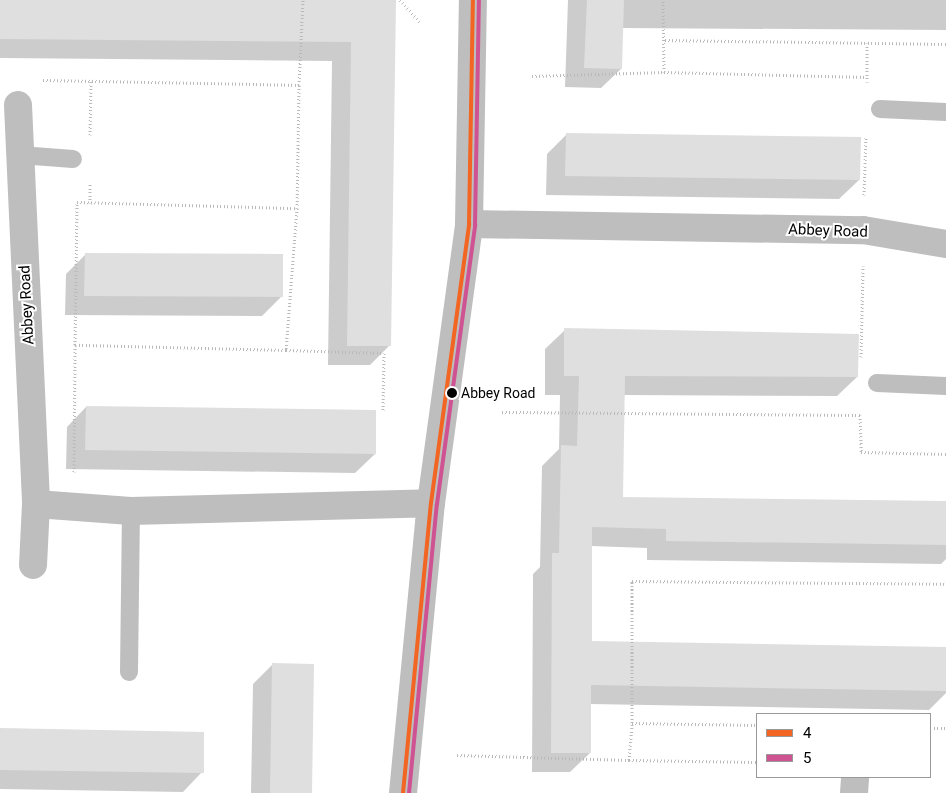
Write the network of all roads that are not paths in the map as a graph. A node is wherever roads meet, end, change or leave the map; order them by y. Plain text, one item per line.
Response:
1 (472, 0) edge
2 (18, 105) dead end
3 (880, 109) dead end
4 (946, 112) edge
5 (20, 155) junction
6 (73, 159) dead end
7 (469, 224) junction
8 (946, 244) edge
9 (877, 383) dead end
10 (946, 386) edge
11 (431, 503) junction
12 (36, 504) junction
13 (131, 511) junction
14 (33, 565) dead end
15 (129, 672) dead end
16 (855, 778) edge
17 (403, 793) edge
18 (854, 793) edge

1 - 7 street
2 - 5 street, Abbey Road
3 - 4 lane
5 - 6 lane
5 - 12 street, Abbey Road
7 - 8 street, Abbey Road
7 - 11 street
9 - 10 lane
11 - 13 street
11 - 17 street
12 - 13 street
12 - 14 street, Abbey Road
13 - 15 lane
16 - 18 street

